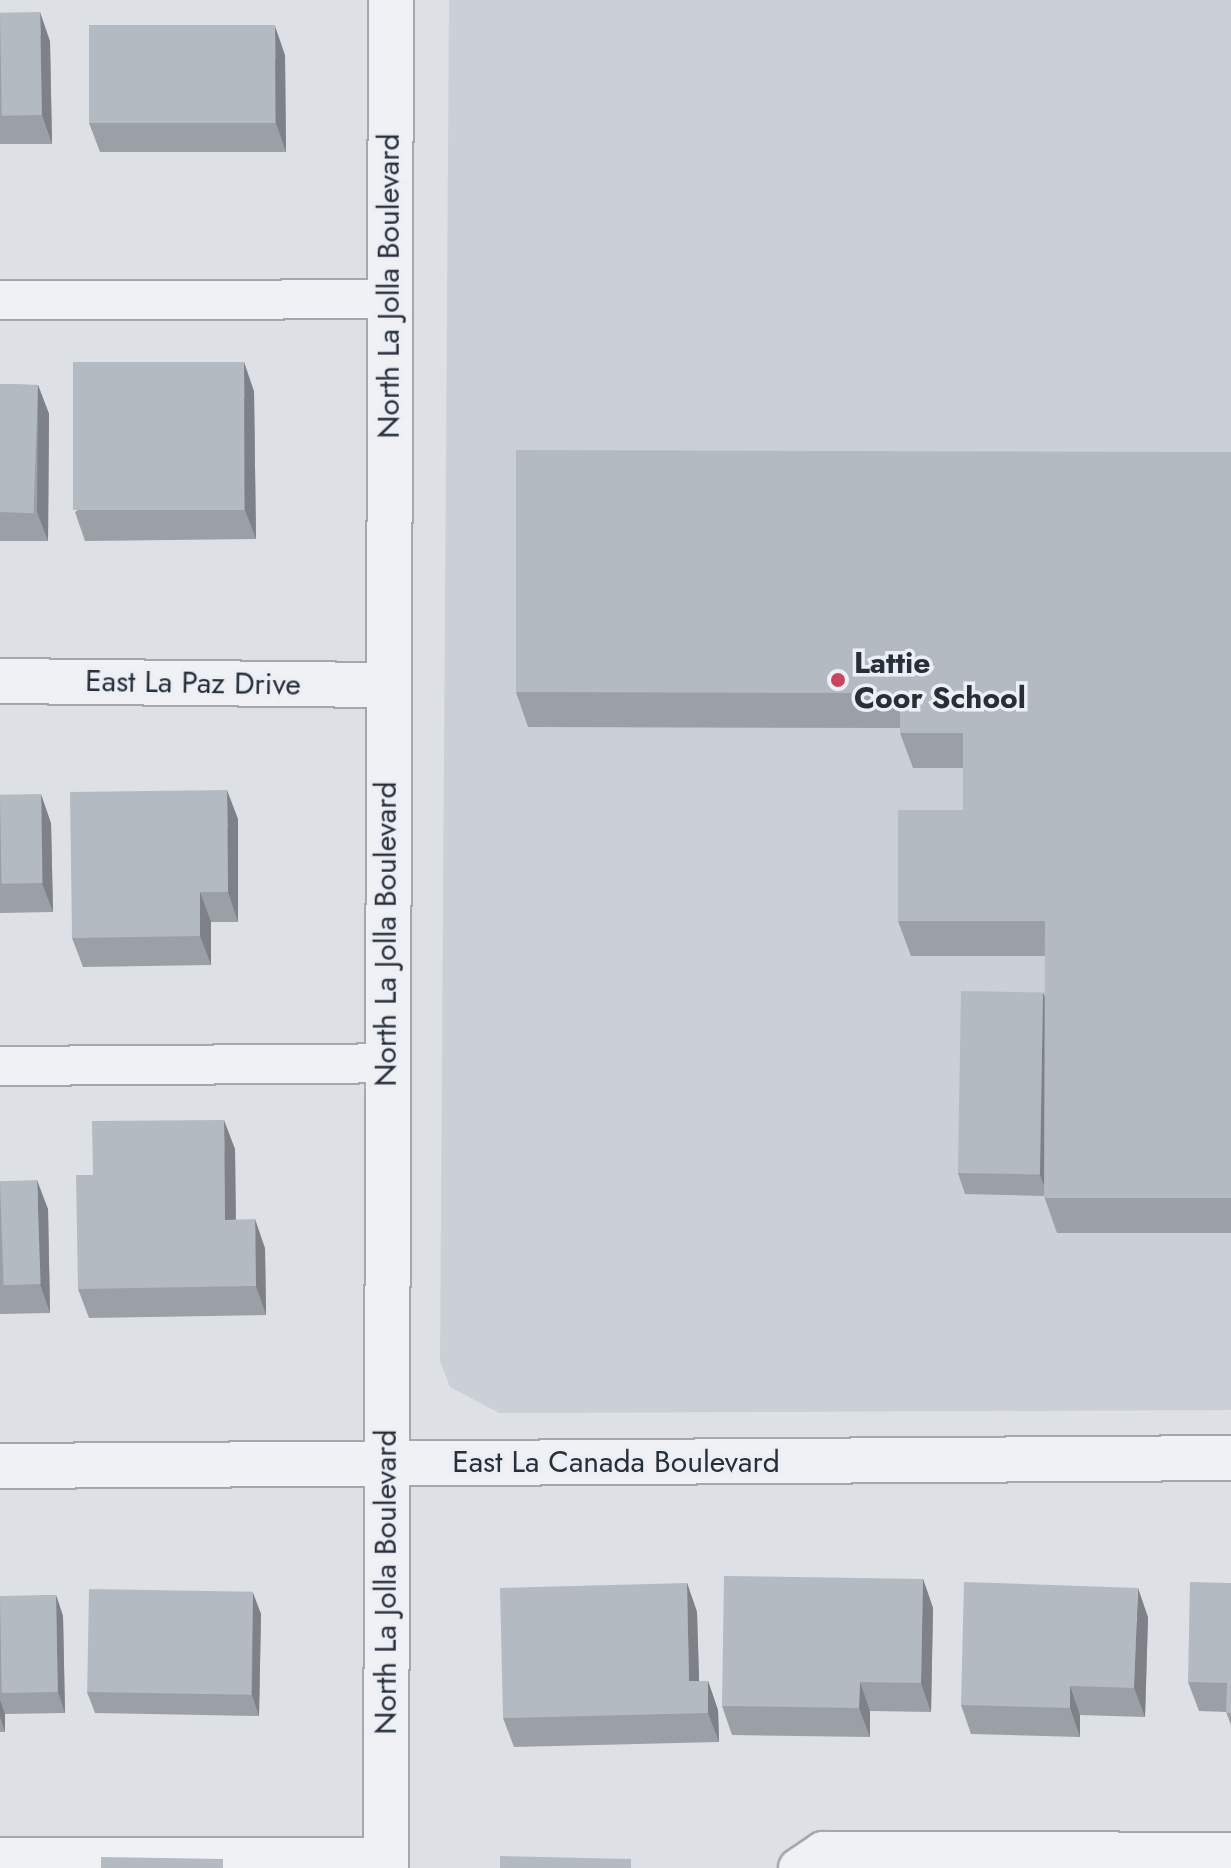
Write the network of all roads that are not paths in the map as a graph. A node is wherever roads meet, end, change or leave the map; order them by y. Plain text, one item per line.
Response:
1 (391, 0) edge
2 (388, 299) junction
3 (0, 300) edge
4 (0, 681) edge
5 (386, 685) junction
6 (386, 1063) junction
7 (0, 1066) edge
8 (1231, 1458) edge
9 (386, 1464) junction
10 (0, 1466) edge
11 (1231, 1852) edge
12 (0, 1857) edge
13 (386, 1863) edge
14 (798, 1868) edge

1 - 2 street, North La Jolla Boulevard
2 - 3 lane
2 - 5 street, North La Jolla Boulevard
4 - 5 street, East La Paz Drive
5 - 6 street, North La Jolla Boulevard
6 - 7 lane
6 - 9 street, North La Jolla Boulevard
8 - 9 street, East La Canada Boulevard
9 - 10 street, East La Canada Boulevard
9 - 13 street, North La Jolla Boulevard
11 - 14 lane
12 - 13 lane

